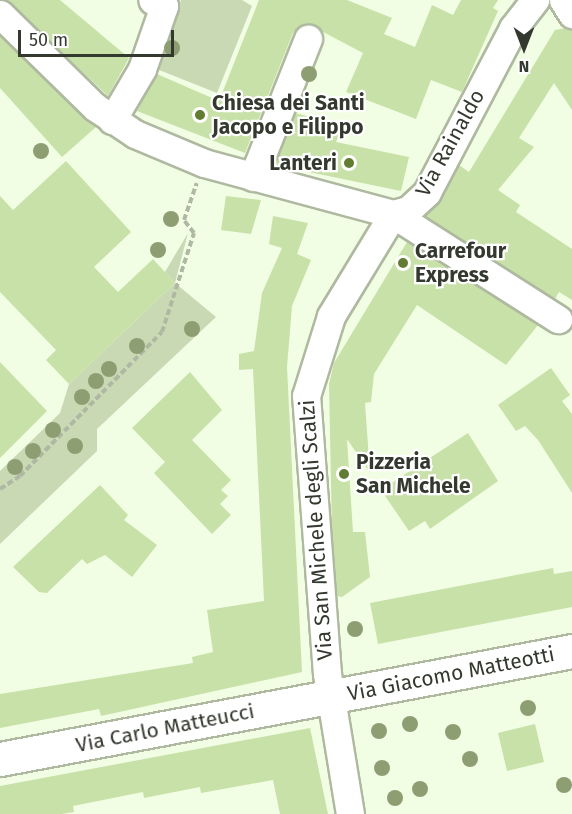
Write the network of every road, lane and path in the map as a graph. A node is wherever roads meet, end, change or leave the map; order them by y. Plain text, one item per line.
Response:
1 (152, 0) edge
2 (536, 0) edge
3 (562, 0) edge
4 (0, 14) edge
5 (572, 14) edge
6 (308, 39) dead end
7 (112, 120) junction
8 (204, 163) junction
9 (254, 177) junction
10 (393, 214) junction
11 (558, 319) dead end
12 (0, 489) edge
13 (572, 651) edge
14 (330, 696) junction
15 (0, 759) edge
16 (350, 814) edge

1 - 7 street
2 - 10 street, Via Rainaldo
3 - 5 street
4 - 7 street
6 - 9 street
7 - 8 street
8 - 9 street
8 - 12 path
9 - 10 street
10 - 11 street
10 - 14 street, Via San Michele degli Scalzi
13 - 14 main road, Via Giacomo Matteotti
14 - 15 main road, Via Carlo Matteucci
14 - 16 street, Via San Michele degli Scalzi

